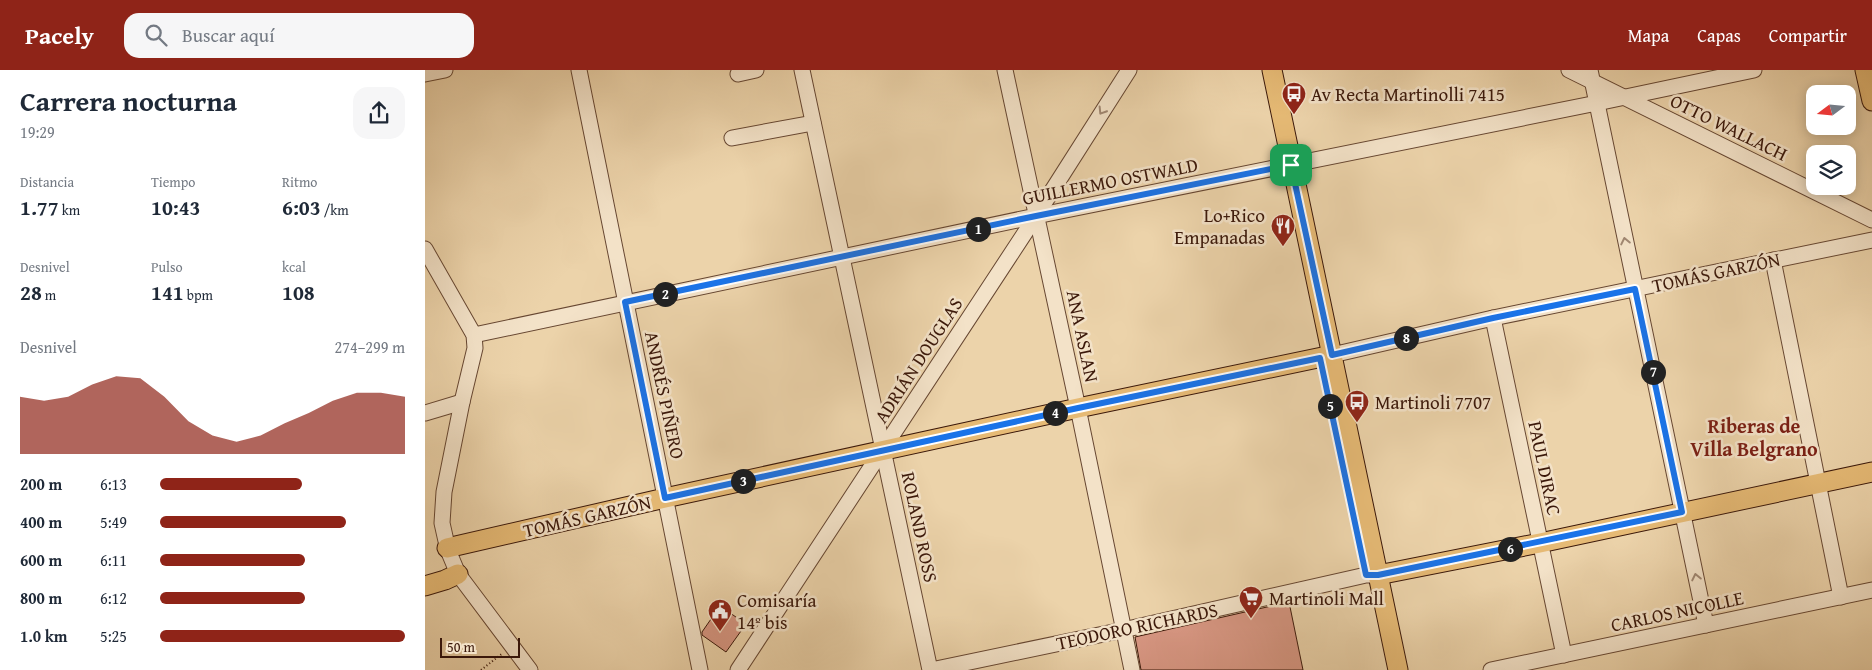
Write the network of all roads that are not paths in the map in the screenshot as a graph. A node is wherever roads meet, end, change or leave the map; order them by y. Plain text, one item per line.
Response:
1 (445, 70) edge
2 (579, 70) edge
3 (756, 70) edge
4 (802, 70) edge
5 (1005, 70) edge
6 (1129, 70) edge
7 (1260, 70) edge
8 (1272, 70) edge
9 (1569, 70) edge
10 (1753, 70) edge
11 (1865, 70) edge
12 (425, 74) edge
13 (738, 74) dead end
14 (1591, 76) edge
15 (1625, 97) junction
16 (1872, 101) edge
17 (1597, 104) junction
18 (813, 122) junction
19 (732, 138) dead end
20 (1286, 166) junction
21 (1036, 216) junction
22 (1872, 220) edge
23 (1872, 240) edge
24 (425, 250) edge
25 (841, 258) junction
26 (1773, 260) junction
27 (1635, 289) junction
28 (625, 302) junction
29 (1493, 318) junction
30 (474, 334) junction
31 (1326, 357) junction
32 (461, 402) junction
33 (1078, 408) junction
34 (425, 413) edge
35 (883, 451) junction
36 (1872, 472) edge
37 (1818, 483) junction
38 (665, 498) junction
39 (1682, 512) junction
40 (1540, 543) junction
41 (447, 548) junction
42 (458, 574) junction
43 (1372, 575) junction
44 (425, 586) edge
45 (1872, 590) edge
46 (1841, 597) junction
47 (1706, 625) junction
48 (1123, 630) junction
49 (1564, 655) junction
50 (530, 670) edge
51 (699, 670) edge
52 (738, 670) edge
53 (931, 670) edge
54 (1132, 670) edge
55 (1385, 670) edge
56 (1398, 670) edge
57 (1491, 670) edge

1 - 12 street
2 - 28 street, ANDRÉS PIÑERO
3 - 13 street
4 - 18 street, ROLAND ROSS
5 - 21 street, ANA ASLAN
6 -> 21 street, ADRIÁN DOUGLAS
7 - 20 main road
8 - 20 main road
9 - 14 street, OTTO WALLACH
10 - 15 street, GUILLERMO OSTWALD
11 - 16 main road
14 - 15 street, OTTO WALLACH
14 - 17 street
15 - 17 street, GUILLERMO OSTWALD
15 - 22 street, OTTO WALLACH
17 - 20 street, GUILLERMO OSTWALD
27 -> 17 street
18 - 19 street
18 - 25 street, ROLAND ROSS
20 - 21 street, GUILLERMO OSTWALD
20 - 31 main road
21 - 25 street, GUILLERMO OSTWALD
21 - 33 street, ANA ASLAN
21 - 35 street, ADRIÁN DOUGLAS
23 - 26 street, TOMÁS GARZÓN
24 - 30 street
25 - 28 street, GUILLERMO OSTWALD
25 - 35 street, ROLAND ROSS
26 - 27 street, TOMÁS GARZÓN
26 - 37 street
27 - 29 street, TOMÁS GARZÓN
27 - 39 street
28 - 30 street, GUILLERMO OSTWALD
28 - 38 street, ANDRÉS PIÑERO
29 - 31 street, TOMÁS GARZÓN
29 - 40 street, PAUL DIRAC
30 - 32 street
31 - 33 main road, TOMÁS GARZÓN
31 - 43 main road
32 - 34 street
32 - 41 street
33 - 35 main road, TOMÁS GARZÓN
33 - 48 street, ANA ASLAN
35 - 38 main road, TOMÁS GARZÓN
35 - 52 street, ADRIÁN DOUGLAS
35 - 53 street, ROLAND ROSS
36 - 37 main road, TEODORO RICHARDS
37 - 39 main road, TEODORO RICHARDS
37 - 46 street
38 - 41 main road, TOMÁS GARZÓN
38 - 51 street, ANDRÉS PIÑERO
39 - 40 main road, TEODORO RICHARDS
47 -> 39 street
40 - 43 main road, TEODORO RICHARDS
40 - 49 street, PAUL DIRAC
41 - 42 street
42 - 44 main road
42 - 50 street
43 - 48 street, TEODORO RICHARDS
43 - 55 main road
43 - 56 main road
45 - 46 street, CARLOS NICOLLE
46 - 47 street, CARLOS NICOLLE
47 - 49 street, CARLOS NICOLLE
48 - 53 street, TEODORO RICHARDS
48 - 54 street, ANA ASLAN
49 - 57 street, CARLOS NICOLLE

